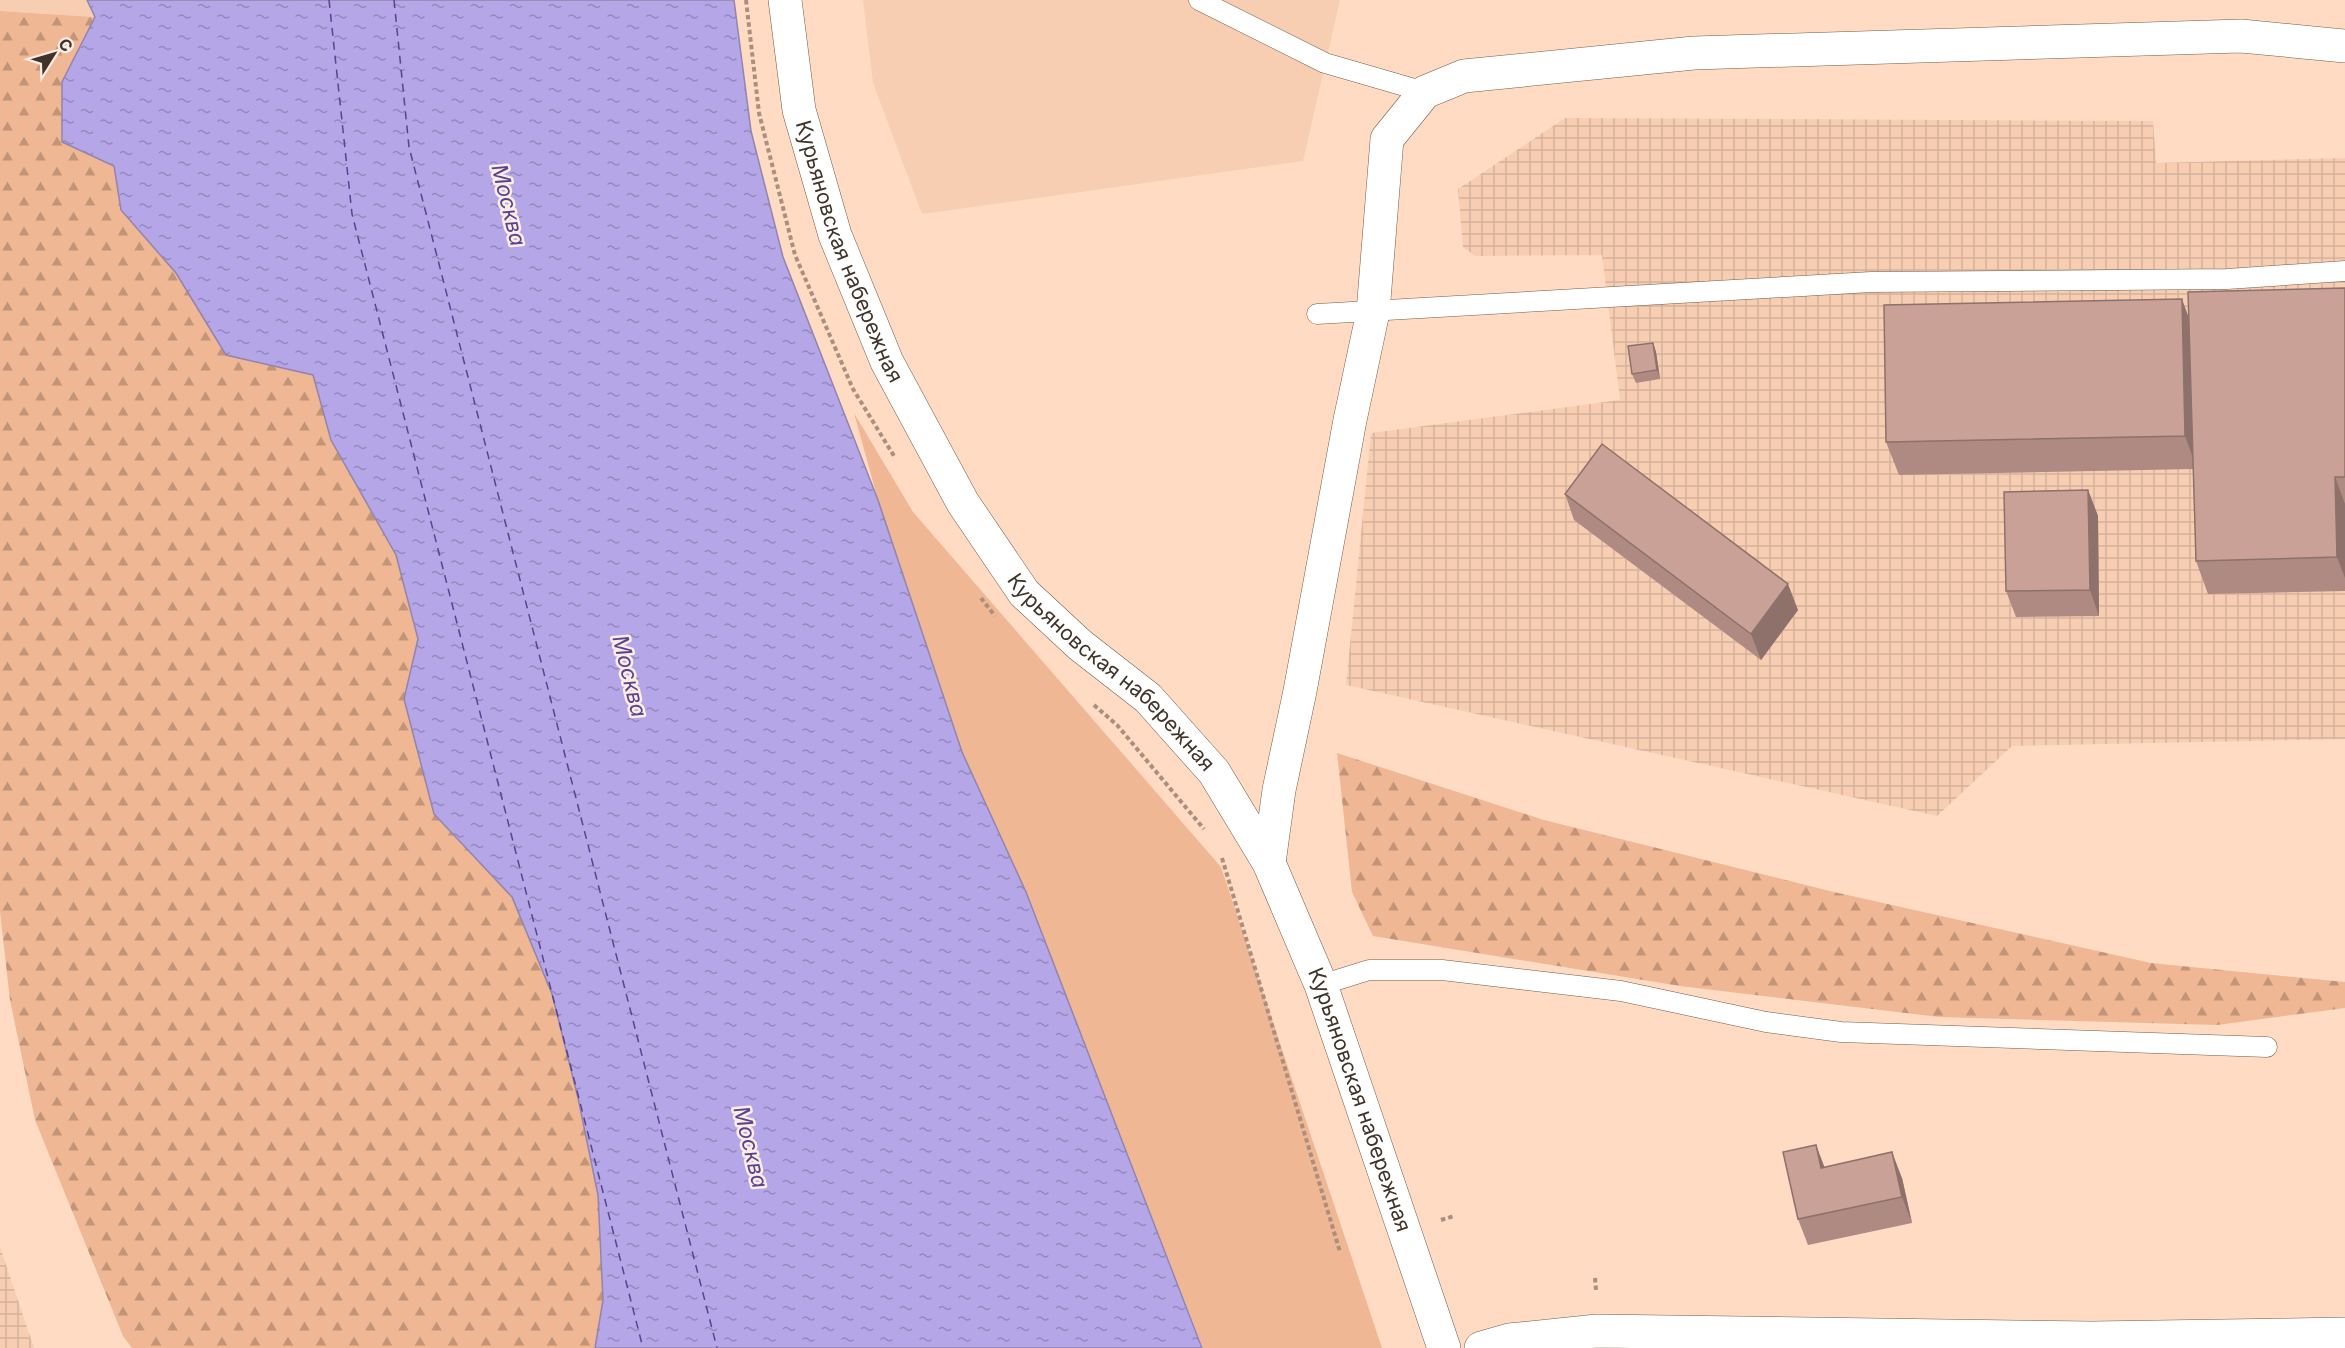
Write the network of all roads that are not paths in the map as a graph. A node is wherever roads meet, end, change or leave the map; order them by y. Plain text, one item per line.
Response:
1 (785, 0) edge
2 (1199, 0) edge
3 (2345, 46) edge
4 (1425, 92) junction
5 (2345, 271) edge
6 (1373, 312) junction
7 (1317, 314) dead end
8 (1269, 863) junction
9 (1321, 985) junction
10 (2267, 1047) dead end
11 (2345, 1334) edge
12 (1736, 1341) edge
13 (1444, 1348) edge
14 (1481, 1348) edge

1 - 8 street, Курьяновская набережная
2 - 4 lane
3 - 4 street
4 - 6 street
5 - 6 lane
6 - 7 lane
6 - 8 street
8 - 9 street, Курьяновская набережная
9 - 10 lane
9 - 13 street, Курьяновская набережная
11 - 12 street
12 - 14 street

